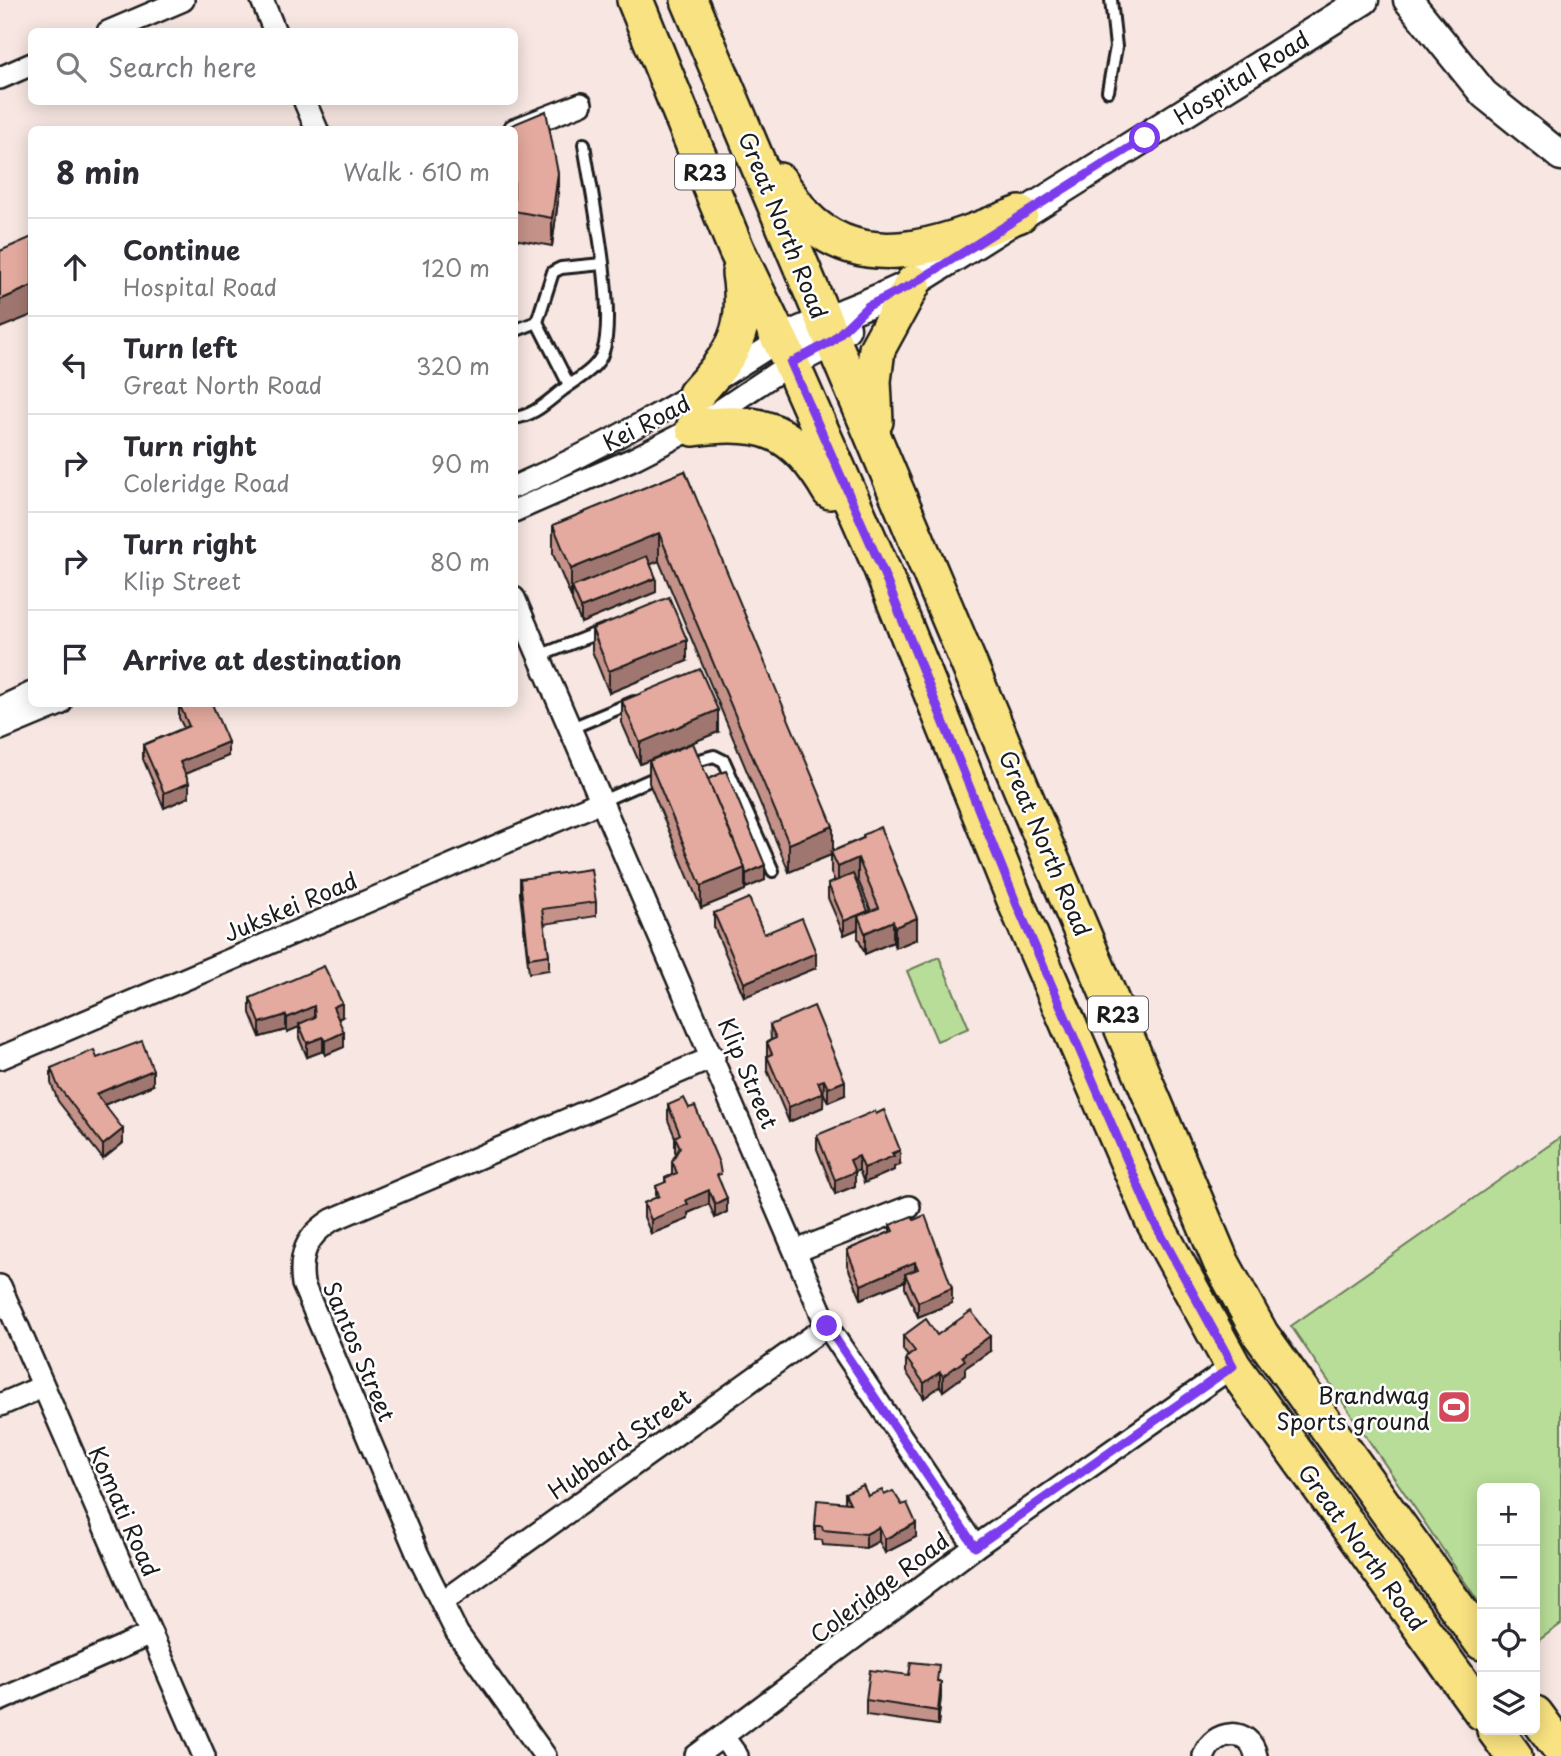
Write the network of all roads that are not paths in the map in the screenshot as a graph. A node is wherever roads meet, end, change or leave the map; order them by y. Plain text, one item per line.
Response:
1 (183, 0) edge
2 (262, 0) edge
3 (635, 0) edge
4 (689, 0) edge
5 (1111, 0) edge
6 (1364, 0) edge
7 (1408, 0) edge
8 (117, 28) edge
9 (273, 28) edge
10 (28, 66) edge
11 (0, 78) edge
12 (1108, 91) dead end
13 (581, 104) dead end
14 (306, 105) edge
15 (315, 126) edge
16 (518, 128) edge
17 (751, 141) junction
18 (584, 144) dead end
19 (1561, 156) edge
20 (1020, 214) junction
21 (736, 249) junction
22 (602, 264) junction
23 (913, 284) junction
24 (537, 322) junction
25 (518, 329) edge
26 (827, 331) junction
27 (786, 351) junction
28 (569, 385) junction
29 (695, 411) junction
30 (518, 417) edge
31 (875, 440) junction
32 (518, 485) edge
33 (518, 509) edge
34 (881, 567) junction
35 (518, 607) edge
36 (615, 626) edge
37 (539, 656) junction
38 (28, 695) edge
39 (643, 698) edge
40 (53, 707) edge
41 (0, 708) edge
42 (0, 729) edge
43 (569, 729) junction
44 (679, 767) edge
45 (668, 772) edge
46 (600, 802) junction
47 (773, 871) dead end
48 (714, 1057) junction
49 (0, 1058) edge
50 (909, 1207) dead end
51 (796, 1251) junction
52 (0, 1286) edge
53 (827, 1326) junction
54 (1233, 1366) junction
55 (42, 1387) junction
56 (0, 1405) edge
57 (975, 1547) junction
58 (442, 1602) junction
59 (151, 1634) junction
60 (1477, 1636) edge
61 (0, 1700) edge
62 (1477, 1705) edge
63 (1540, 1721) edge
64 (1499, 1735) edge
65 (723, 1737) junction
66 (1561, 1749) edge
67 (204, 1756) edge
68 (545, 1756) edge
69 (696, 1756) edge
70 (737, 1756) edge
71 (1204, 1756) edge
72 (1256, 1756) edge
73 (1514, 1756) edge

1 - 8 street
2 - 9 street
3 - 21 main road, Great North Road / R23
4 - 17 main road, Great North Road / R23
5 - 12 lane
6 - 20 street, Hospital Road
7 - 19 street
10 - 11 street
13 - 16 street
14 - 15 street
17 - 20 main road
17 - 26 main road, Great North Road / R23
18 - 22 lane
20 - 23 street, Hospital Road
21 - 27 main road, Great North Road / R23
21 - 29 main road
22 - 24 lane
22 - 28 lane
23 - 26 street, Hospital Road
23 - 31 main road
24 - 25 lane
24 - 28 lane
26 - 27 street, Hospital Road
26 - 31 main road, Great North Road / R23
27 - 29 street, Kei Road
27 - 29 street, Kei Road
27 - 34 main road, Great North Road / R23
28 - 30 lane
29 - 32 street, Kei Road
29 - 33 street, Kei Road
29 - 34 main road
31 - 60 main road, Great North Road / R23
34 - 54 main road, Great North Road / R23
35 - 37 street, Klip Street
36 - 37 lane
37 - 43 street, Klip Street
38 - 41 street
39 - 43 lane
40 - 42 street
43 - 46 street, Klip Street
44 - 47 lane
45 - 46 lane
46 - 48 street, Klip Street
46 - 49 street, Jukskei Road
48 - 51 street, Klip Street
48 - 58 street, Santos Street
50 - 51 street
51 - 53 street, Klip Street
52 - 55 street, Komati Road
53 - 57 street, Klip Street
53 - 58 street, Hubbard Street
54 - 57 street, Coleridge Road
54 - 62 main road, Great North Road / R23
55 - 56 street
55 - 59 street, Komati Road
57 - 65 street, Coleridge Road
58 - 68 street, Santos Street
59 - 61 street
59 - 67 street, Komati Road
63 - 66 main road
64 - 73 main road
65 - 69 street, Coleridge Road
65 - 70 street
71 - 72 street

